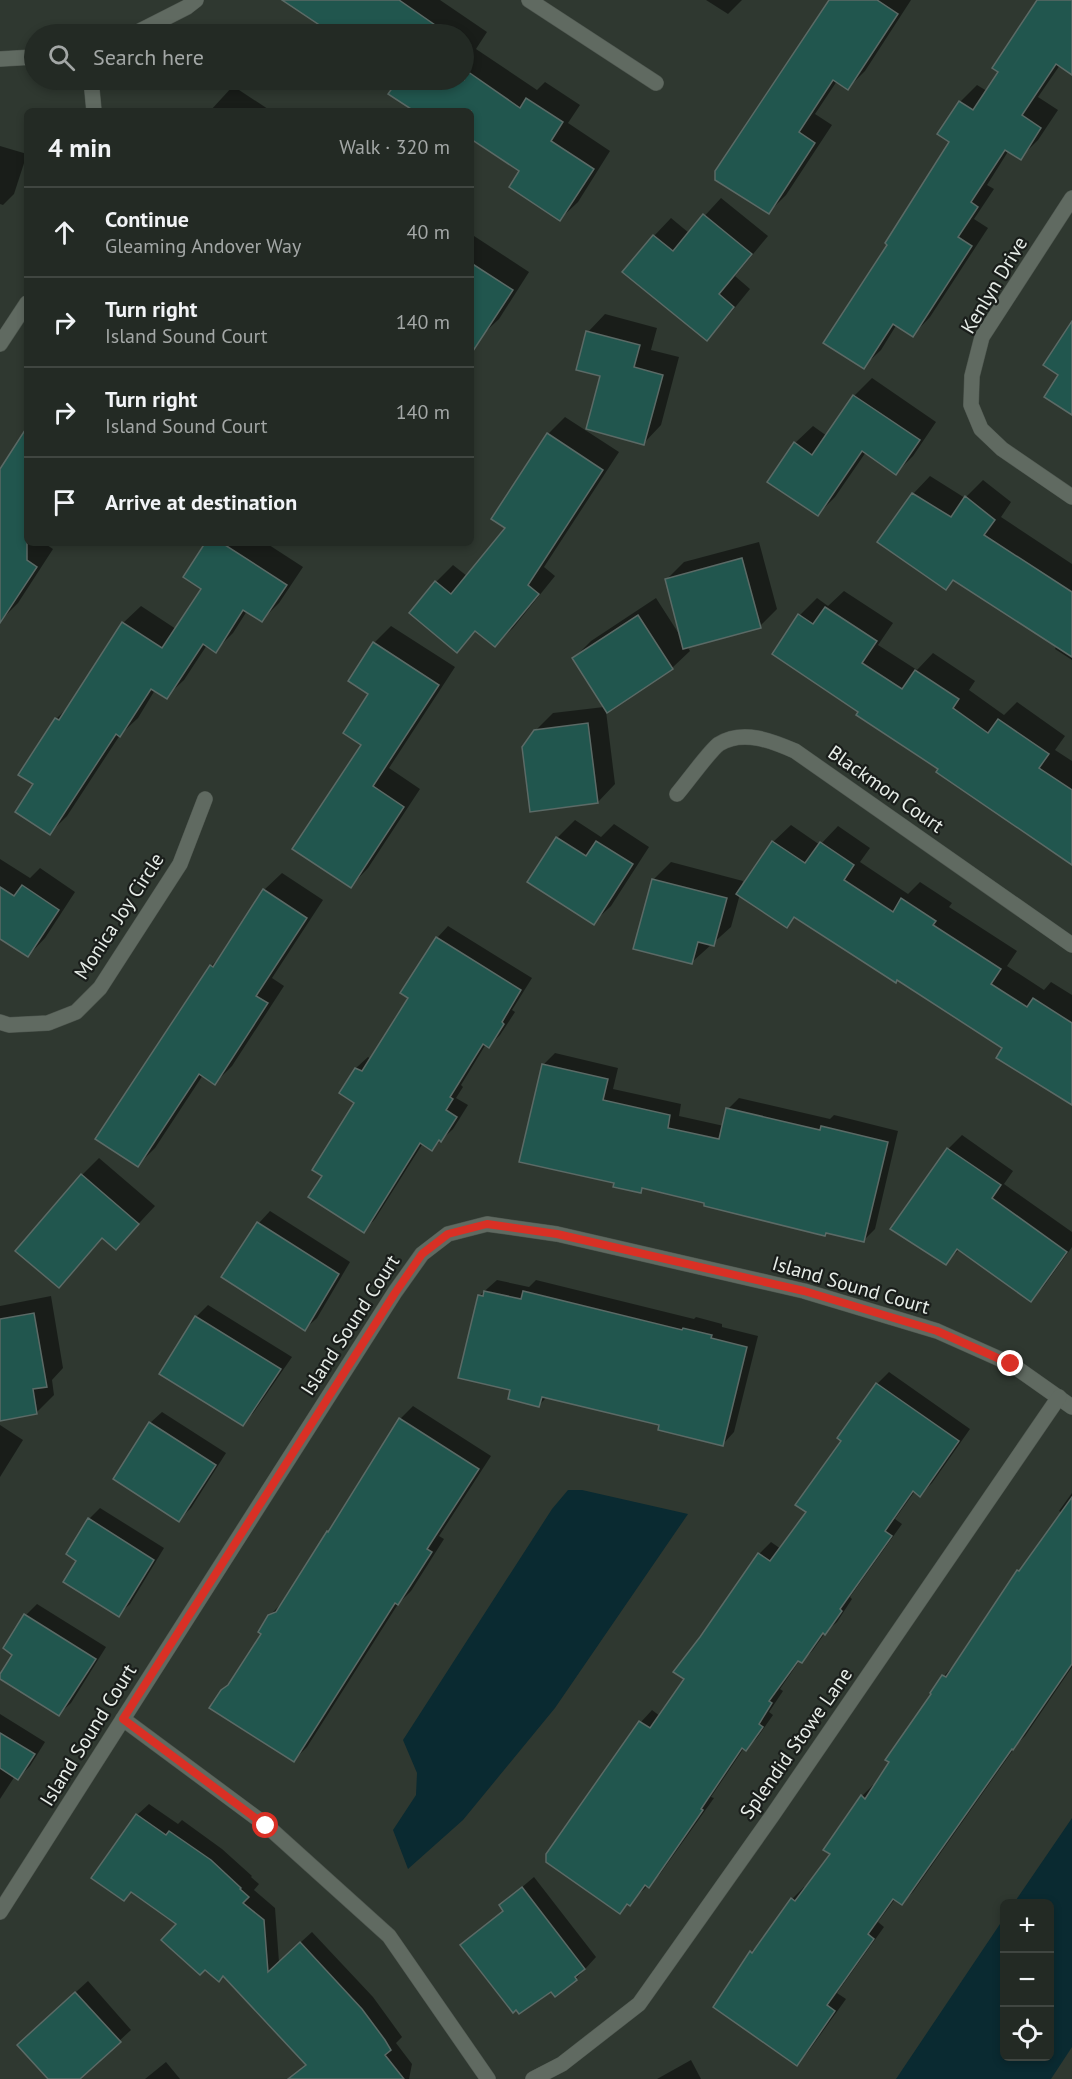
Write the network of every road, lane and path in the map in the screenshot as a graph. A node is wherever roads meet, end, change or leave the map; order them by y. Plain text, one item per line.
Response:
1 (196, 0) edge
2 (529, 0) edge
3 (154, 24) edge
4 (24, 57) edge
5 (0, 58) edge
6 (656, 82) dead end
7 (92, 90) edge
8 (94, 108) edge
9 (1072, 198) edge
10 (24, 308) edge
11 (0, 344) edge
12 (1072, 497) edge
13 (677, 794) dead end
14 (205, 799) dead end
15 (1072, 945) edge
16 (0, 1022) edge
17 (1059, 1397) junction
18 (1072, 1407) edge
19 (123, 1719) junction
20 (0, 1912) edge
21 (488, 2079) edge
22 (533, 2079) edge

1 - 3 street
2 - 6 street
4 - 5 street
7 - 8 street
9 - 12 street, Kenlyn Drive
10 - 11 street
13 - 15 street, Blackmon Court
14 - 16 street, Monica Joy Circle
17 - 18 street, Island Sound Court
17 - 19 street, Island Sound Court
17 - 22 street, Splendid Stowe Lane
19 - 20 street, Island Sound Court
19 - 21 street

